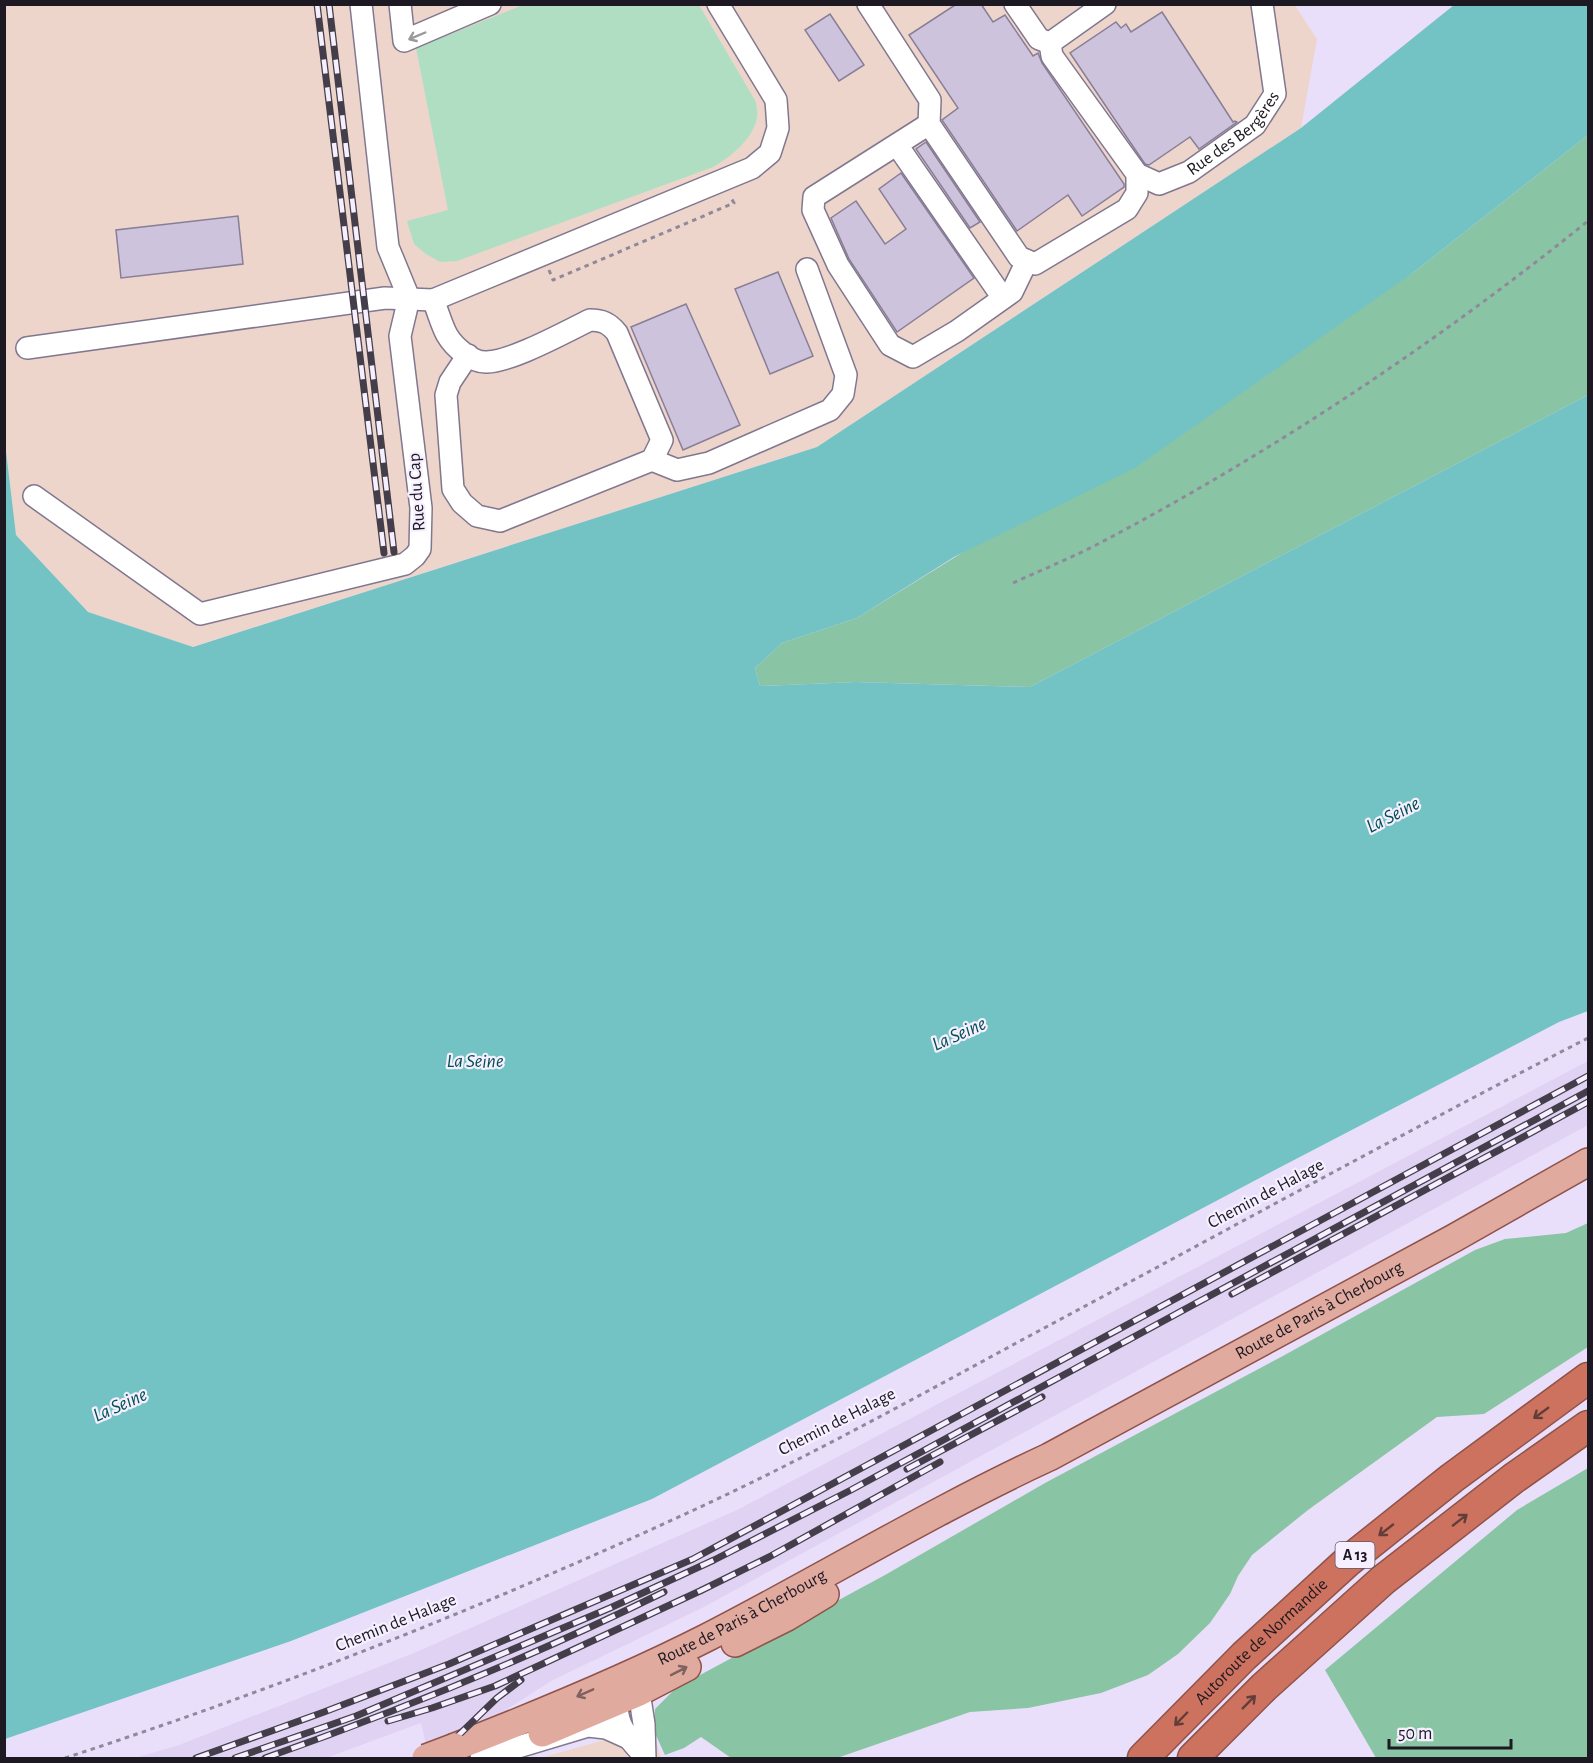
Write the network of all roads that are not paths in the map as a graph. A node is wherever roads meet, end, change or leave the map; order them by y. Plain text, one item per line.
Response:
1 (361, 4) edge
2 (400, 4) edge
3 (490, 4) edge
4 (718, 4) edge
5 (868, 4) edge
6 (1016, 4) edge
7 (1105, 4) edge
8 (1262, 4) edge
9 (442, 14) edge
10 (1050, 42) junction
11 (929, 124) junction
12 (897, 145) junction
13 (1137, 174) junction
14 (1027, 261) junction
15 (807, 270) dead end
16 (409, 298) junction
17 (1003, 298) junction
18 (433, 300) junction
19 (27, 348) dead end
20 (468, 355) junction
21 (652, 460) junction
22 (34, 496) dead end
23 (1588, 1162) edge
24 (1588, 1378) edge
25 (1588, 1426) edge
26 (624, 1690) junction
27 (626, 1737) junction
28 (463, 1753) edge
29 (644, 1756) edge
30 (426, 1758) edge
31 (481, 1758) edge
32 (1143, 1758) edge
33 (1193, 1758) edge

1 - 16 street
9 -> 2 street
3 - 9 street
4 - 18 street
5 - 11 street
6 - 10 street
7 - 10 street
8 - 13 street, Rue des Bergères
10 - 13 street
11 - 12 street
11 - 14 street
12 - 17 street
12 - 17 street
13 - 14 street
14 - 17 street
15 - 21 street
16 - 18 street
16 - 19 street
16 - 22 street, Rue du Cap
18 - 20 street
20 - 21 street
20 - 21 street
23 - 26 main road, Route de Paris à Cherbourg
24 -> 32 highway, Autoroute de Normandie / A 13
33 -> 25 highway, Autoroute de Normandie / A 13
26 - 27 street
26 - 28 main road, Route de Paris à Cherbourg
26 - 29 street
27 - 29 street
27 - 31 street
28 - 30 main road, Route de Paris à Cherbourg, bridge

